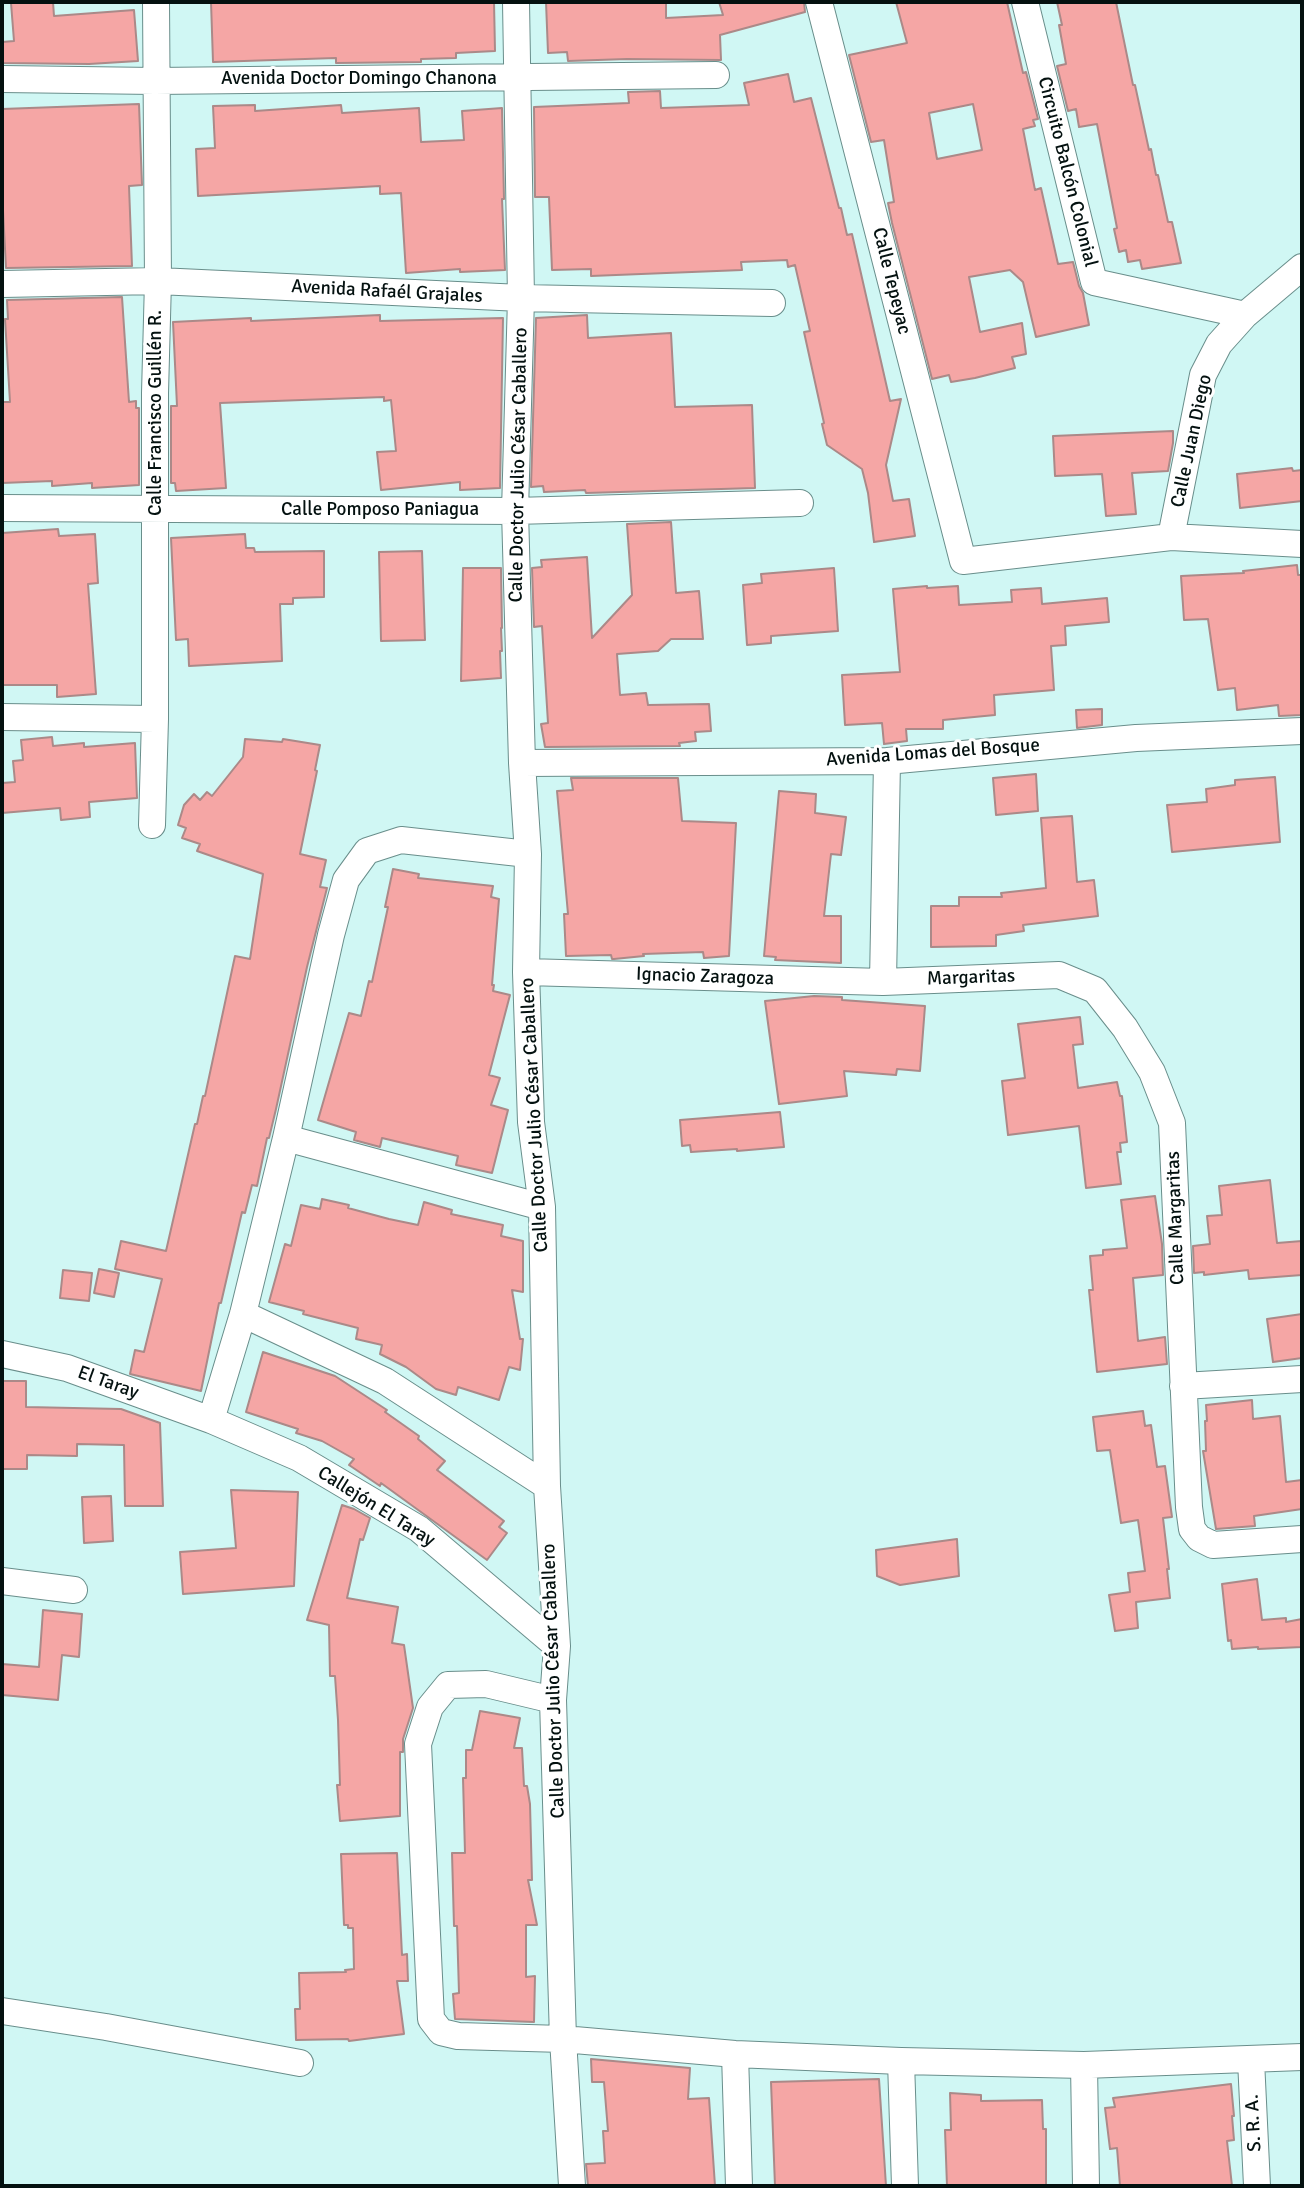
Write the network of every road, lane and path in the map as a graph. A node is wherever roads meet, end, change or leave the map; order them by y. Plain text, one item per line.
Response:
1 (156, 2) edge
2 (516, 2) edge
3 (819, 2) edge
4 (1026, 2) edge
5 (716, 75) dead end
6 (516, 78) junction
7 (2, 79) edge
8 (155, 81) junction
9 (1302, 267) edge
10 (158, 281) junction
11 (2, 284) edge
12 (521, 298) junction
13 (772, 303) dead end
14 (1245, 315) junction
15 (800, 503) dead end
16 (2, 508) edge
17 (156, 508) junction
18 (514, 511) junction
19 (1171, 537) junction
20 (1302, 544) edge
21 (963, 561) joint
22 (2, 717) edge
23 (155, 719) junction
24 (1302, 730) edge
25 (887, 761) junction
26 (522, 763) junction
27 (152, 825) dead end
28 (528, 854) junction
29 (527, 972) junction
30 (1059, 975) joint
31 (883, 982) junction
32 (286, 1138) junction
33 (542, 1207) junction
34 (243, 1314) junction
35 (2, 1354) edge
36 (1302, 1379) edge
37 (1183, 1386) junction
38 (211, 1420) junction
39 (547, 1486) junction
40 (1302, 1539) edge
41 (2, 1581) edge
42 (74, 1590) dead end
43 (557, 1646) junction
44 (553, 1700) junction
45 (2, 2011) edge
46 (563, 2039) junction
47 (735, 2054) junction
48 (1302, 2057) edge
49 (1251, 2060) junction
50 (901, 2061) junction
51 (300, 2063) dead end
52 (1084, 2065) junction
53 (572, 2186) edge
54 (739, 2186) edge
55 (905, 2186) edge
56 (1086, 2186) edge
57 (1257, 2186) edge

1 - 8 street, Calle Francisco Guillén R.
2 - 6 street, Calle Doctor Julio César Caballero
3 - 21 street, Calle Tepeyac
4 - 14 street, Circuito Balcón Colonial
5 - 6 street, Avenida Doctor Domingo Chanona
6 - 8 street, Avenida Doctor Domingo Chanona
6 - 12 street, Calle Doctor Julio César Caballero
7 - 8 street, Avenida Doctor Domingo Chanona
8 - 10 street, Calle Francisco Guillén R.
9 - 14 street
10 - 11 street, Avenida Rafaél Grajales
10 - 12 street, Avenida Rafaél Grajales
10 - 17 street, Calle Francisco Guillén R.
12 - 13 street, Avenida Rafaél Grajales
12 - 18 street, Calle Doctor Julio César Caballero
14 - 19 street, Calle Juan Diego
15 - 18 street, Calle Pomposo Paniagua
16 - 17 street, Calle Pomposo Paniagua
17 - 18 street, Calle Pomposo Paniagua
17 - 23 street, Calle Francisco Guillén R.
18 - 26 street, Calle Doctor Julio César Caballero
19 - 20 street, Calle Juan Diego
19 - 21 street, Calle Juan Diego
22 - 23 street
23 - 27 street, Calle Francisco Guillén R.
24 - 25 street, Avenida Lomas del Bosque
25 - 26 street, Avenida Lomas del Bosque
25 - 31 street
26 - 28 street, Calle Doctor Julio César Caballero
28 - 29 street, Calle Doctor Julio César Caballero
28 - 32 street
29 - 31 street, Ignacio Zaragoza
29 - 33 street, Calle Doctor Julio César Caballero
30 - 31 street, Margaritas
30 - 37 street, Calle Margaritas
32 - 33 street
32 - 34 street
33 - 39 street, Calle Doctor Julio César Caballero
34 - 38 street
34 - 39 street
35 - 38 street, El Taray
36 - 37 street
37 - 40 street, Calle Margaritas
38 - 43 street, Callejón El Taray
39 - 43 street, Calle Doctor Julio César Caballero
41 - 42 street
43 - 44 street, Calle Doctor Julio César Caballero
44 - 46 street, Calle Doctor Julio César Caballero
44 - 46 street
45 - 51 street
46 - 47 street
46 - 53 street, Calle Doctor Julio César Caballero
47 - 50 street
47 - 54 street
48 - 49 street
49 - 52 street
49 - 57 street, S. R. A.
50 - 52 street
50 - 55 street
52 - 56 street

